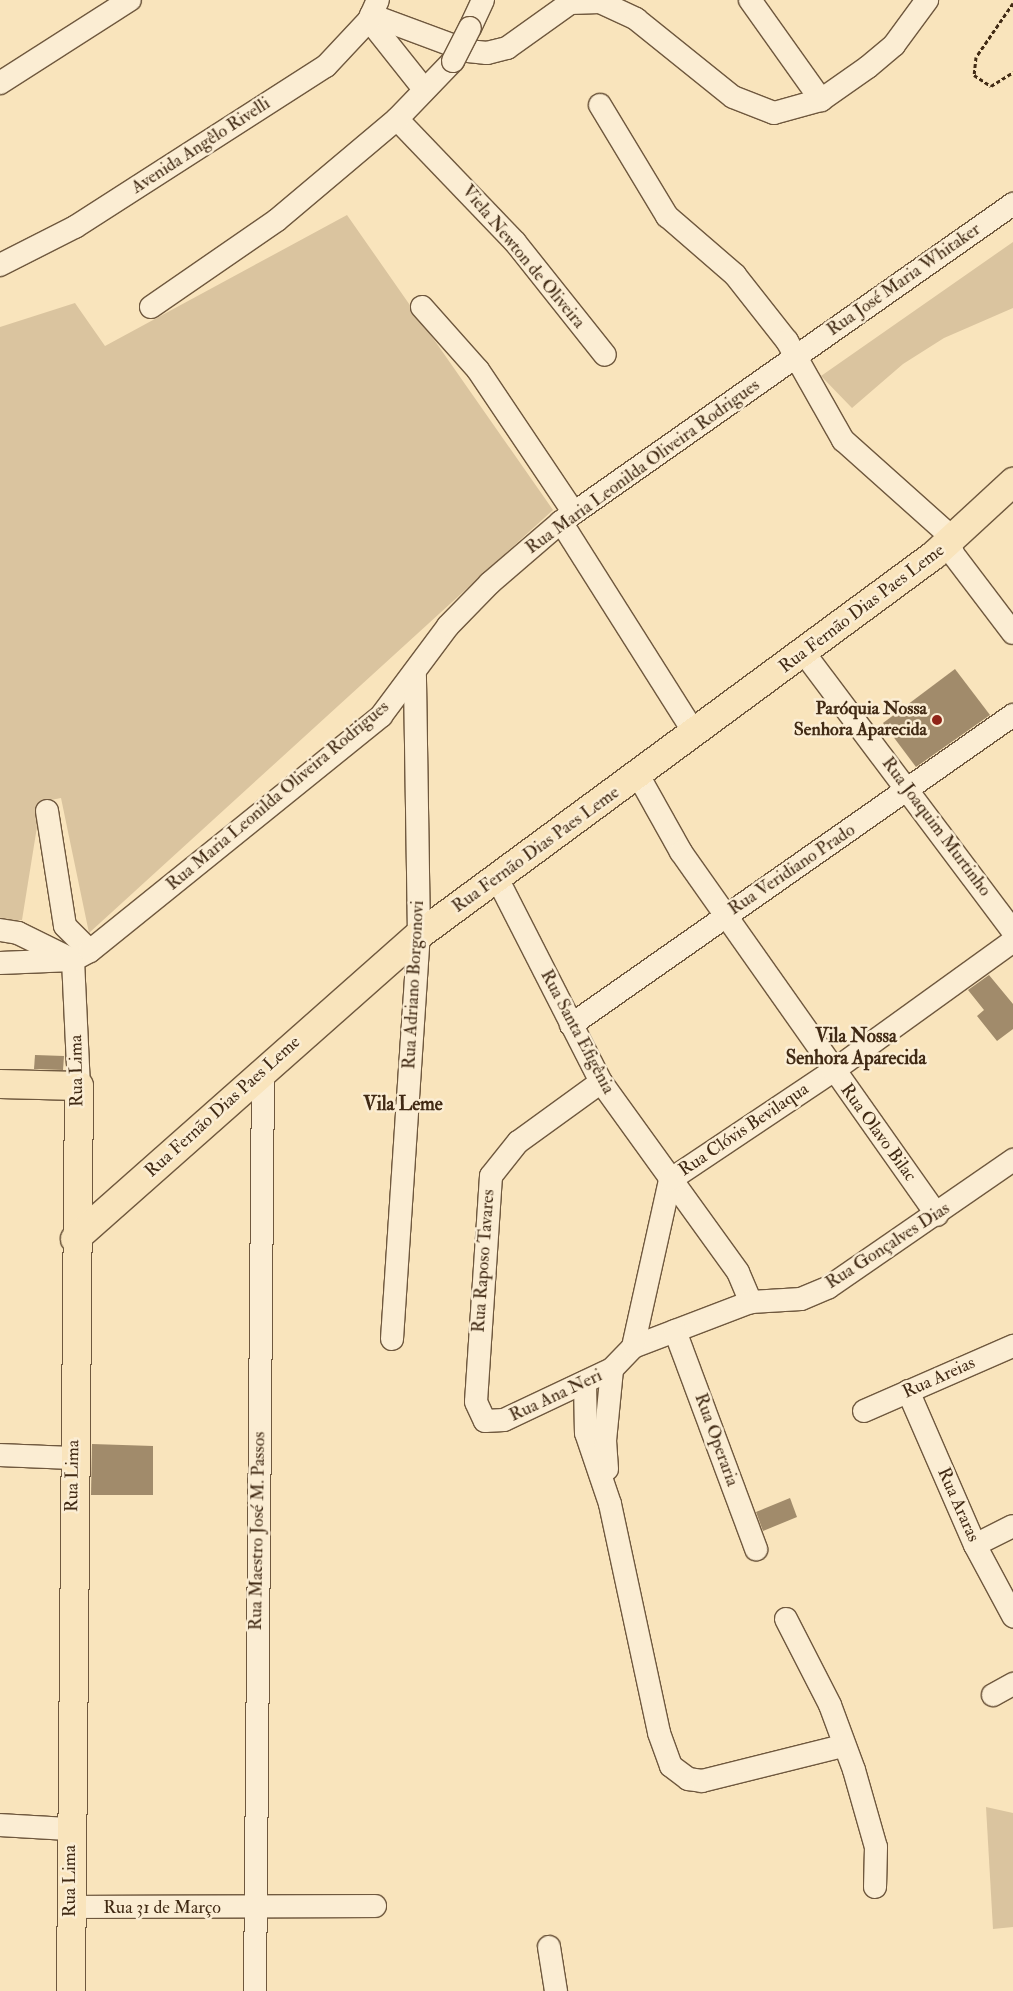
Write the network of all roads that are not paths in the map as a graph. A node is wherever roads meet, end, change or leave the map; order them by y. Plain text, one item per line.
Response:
1 (130, 0) edge
2 (483, 0) edge
3 (750, 0) edge
4 (927, 0) edge
5 (373, 12) edge
6 (0, 83) edge
7 (423, 88) junction
8 (820, 100) junction
9 (600, 105) dead end
10 (397, 118) junction
11 (1013, 204) edge
12 (0, 265) edge
13 (151, 307) dead end
14 (422, 307) dead end
15 (605, 355) dead end
16 (795, 357) junction
17 (1013, 482) edge
18 (568, 518) junction
19 (950, 542) junction
20 (1013, 633) edge
21 (804, 654) junction
22 (415, 676) junction
23 (1013, 715) edge
24 (695, 734) junction
25 (638, 775) junction
26 (909, 789) junction
27 (48, 811) dead end
28 (497, 878) junction
29 (726, 914) junction
30 (0, 930) edge
31 (1013, 931) edge
32 (419, 935) junction
33 (1013, 941) edge
34 (82, 956) junction
35 (0, 963) edge
36 (571, 1025) junction
37 (263, 1071) junction
38 (833, 1071) junction
39 (601, 1082) junction
40 (0, 1084) edge
41 (79, 1086) junction
42 (1013, 1160) edge
43 (670, 1180) junction
44 (937, 1215) junction
45 (76, 1239) junction
46 (751, 1302) junction
47 (676, 1330) junction
48 (392, 1339) dead end
49 (1013, 1346) edge
50 (633, 1347) junction
51 (612, 1369) junction
52 (585, 1382) junction
53 (908, 1391) junction
54 (476, 1402) joint
55 (864, 1411) dead end
56 (0, 1455) edge
57 (73, 1458) junction
58 (610, 1504) junction
59 (1013, 1526) edge
60 (975, 1545) junction
61 (756, 1549) dead end
62 (1013, 1616) edge
63 (786, 1619) dead end
64 (1013, 1684) edge
65 (993, 1695) dead end
66 (842, 1746) junction
67 (0, 1825) edge
68 (70, 1829) junction
69 (875, 1887) dead end
70 (375, 1906) dead end
71 (70, 1907) junction
72 (254, 1908) junction
73 (549, 1947) dead end
74 (71, 1991) edge
75 (255, 1991) edge
76 (556, 1991) edge

1 - 6 street
2 - 7 street, bridge
3 - 8 street
4 - 8 street
5 - 7 street
5 - 8 street
5 - 12 street, Avenida Angêlo Rivelli
7 - 10 street
9 - 16 street
10 - 13 street
10 - 15 street, Viela Newton de Oliveira
11 - 16 street, Rua José Maria Whitaker
14 - 18 street
16 - 18 street, Rua Maria Leonilda Oliveira Rodrigues
16 - 19 street
17 - 19 main road, Rua Fernão Dias Paes Leme
18 - 22 street, Rua Maria Leonilda Oliveira Rodrigues
18 - 24 street
19 - 20 street
19 - 21 main road, Rua Fernão Dias Paes Leme
21 - 24 main road, Rua Fernão Dias Paes Leme
21 - 26 street, Rua Joaquim Murtinho
22 - 32 street, Rua Adriano Borgonovi
22 - 34 street, Rua Maria Leonilda Oliveira Rodrigues
23 - 26 street, Rua Veridiano Prado
24 - 25 main road, Rua Fernão Dias Paes Leme
25 - 28 main road, Rua Fernão Dias Paes Leme
25 - 29 street, Rua Olavo Bilac
26 - 29 street, Rua Veridiano Prado
26 - 31 street, Rua Joaquim Murtinho
27 - 34 street
28 - 32 main road, Rua Fernão Dias Paes Leme
28 - 36 street, Rua Santa Efigênia
29 - 36 street, Rua Veridiano Prado
29 - 38 street, Rua Olavo Bilac
30 - 34 street
32 - 37 main road, Rua Fernão Dias Paes Leme
32 - 48 street, Rua Adriano Borgonovi
33 - 38 street, Rua Clóvis Bevilaqua
34 - 35 street
34 - 41 street, Rua Lima
36 - 39 street, Rua Santa Efigênia
37 - 45 main road, Rua Fernão Dias Paes Leme
37 - 72 street, Rua Maestro José M. Passos
38 - 43 street, Rua Clóvis Bevilaqua
38 - 44 street, Rua Olavo Bilac
39 - 43 street, Rua Santa Efigênia
39 - 54 street, Rua Raposo Tavares
40 - 41 main road
41 - 45 main road, Rua Lima
42 - 44 street, Rua Gonçalves Dias
43 - 46 street, Rua Santa Efigênia
43 - 50 street
44 - 46 street, Rua Gonçalves Dias
45 - 57 main road, Rua Lima
46 - 47 street, Rua Ana Neri
47 - 50 street, Rua Ana Neri
47 - 61 street, Rua Operaria
49 - 53 street, Rua Areias
50 - 51 street, Rua Ana Neri
51 - 52 street, Rua Ana Neri
51 - 58 street
52 - 54 street, Rua Ana Neri
52 - 58 street
53 - 55 street, Rua Areias
53 - 60 street, Rua Araras
56 - 57 street
57 - 68 main road, Rua Lima
58 - 66 street
59 - 60 street
60 - 62 street, Rua Araras
63 - 66 street
64 - 65 street
66 - 69 street
67 - 68 street
68 - 71 main road, Rua Lima
70 - 72 street, Rua 31 de Março
71 - 72 street, Rua 31 de Março
71 - 74 main road, Rua Lima
72 - 75 street, Rua Maestro José M. Passos
73 - 76 street

